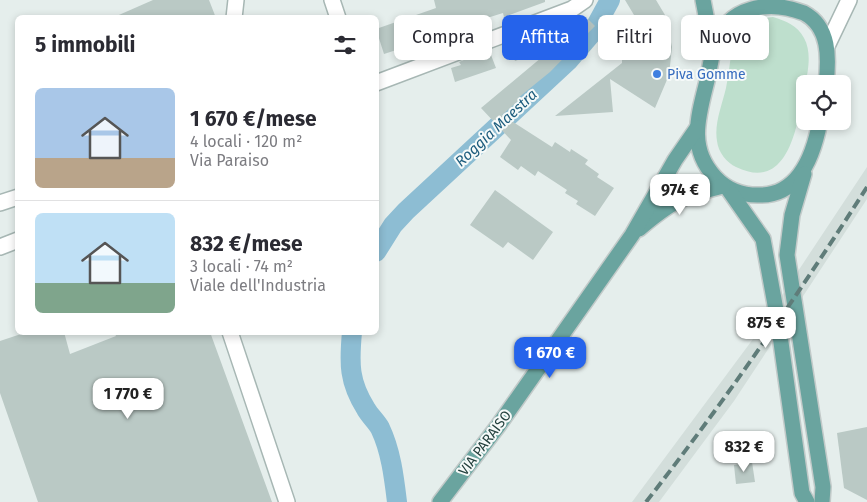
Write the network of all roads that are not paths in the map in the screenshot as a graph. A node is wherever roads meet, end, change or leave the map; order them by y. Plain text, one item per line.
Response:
1 (236, 0) edge
2 (332, 0) edge
3 (585, 0) edge
4 (703, 0) edge
5 (849, 0) edge
6 (768, 2) edge
7 (234, 15) edge
8 (337, 15) edge
9 (706, 15) edge
10 (736, 15) edge
11 (827, 46) junction
12 (712, 60) edge
13 (826, 75) edge
14 (379, 82) edge
15 (697, 128) junction
16 (817, 130) edge
17 (808, 160) junction
18 (726, 188) junction
19 (15, 198) edge
20 (0, 204) edge
21 (632, 235) junction
22 (15, 241) edge
23 (0, 247) edge
24 (231, 335) edge
25 (287, 502) edge
26 (440, 502) edge
27 (807, 502) edge
28 (822, 502) edge

1 - 7 street
2 - 8 street
3 - 14 street
4 - 9 main road
5 - 11 street
6 - 10 main road
6 - 11 main road
11 - 13 main road
12 - 15 main road
15 - 18 main road
15 - 21 main road, VIA PARAISO
16 - 17 main road
17 - 18 main road
17 - 28 main road
18 - 21 main road, VIA PARAISO
18 - 27 main road
19 - 20 street
21 - 26 main road, VIA PARAISO
22 - 23 street
24 - 25 street

